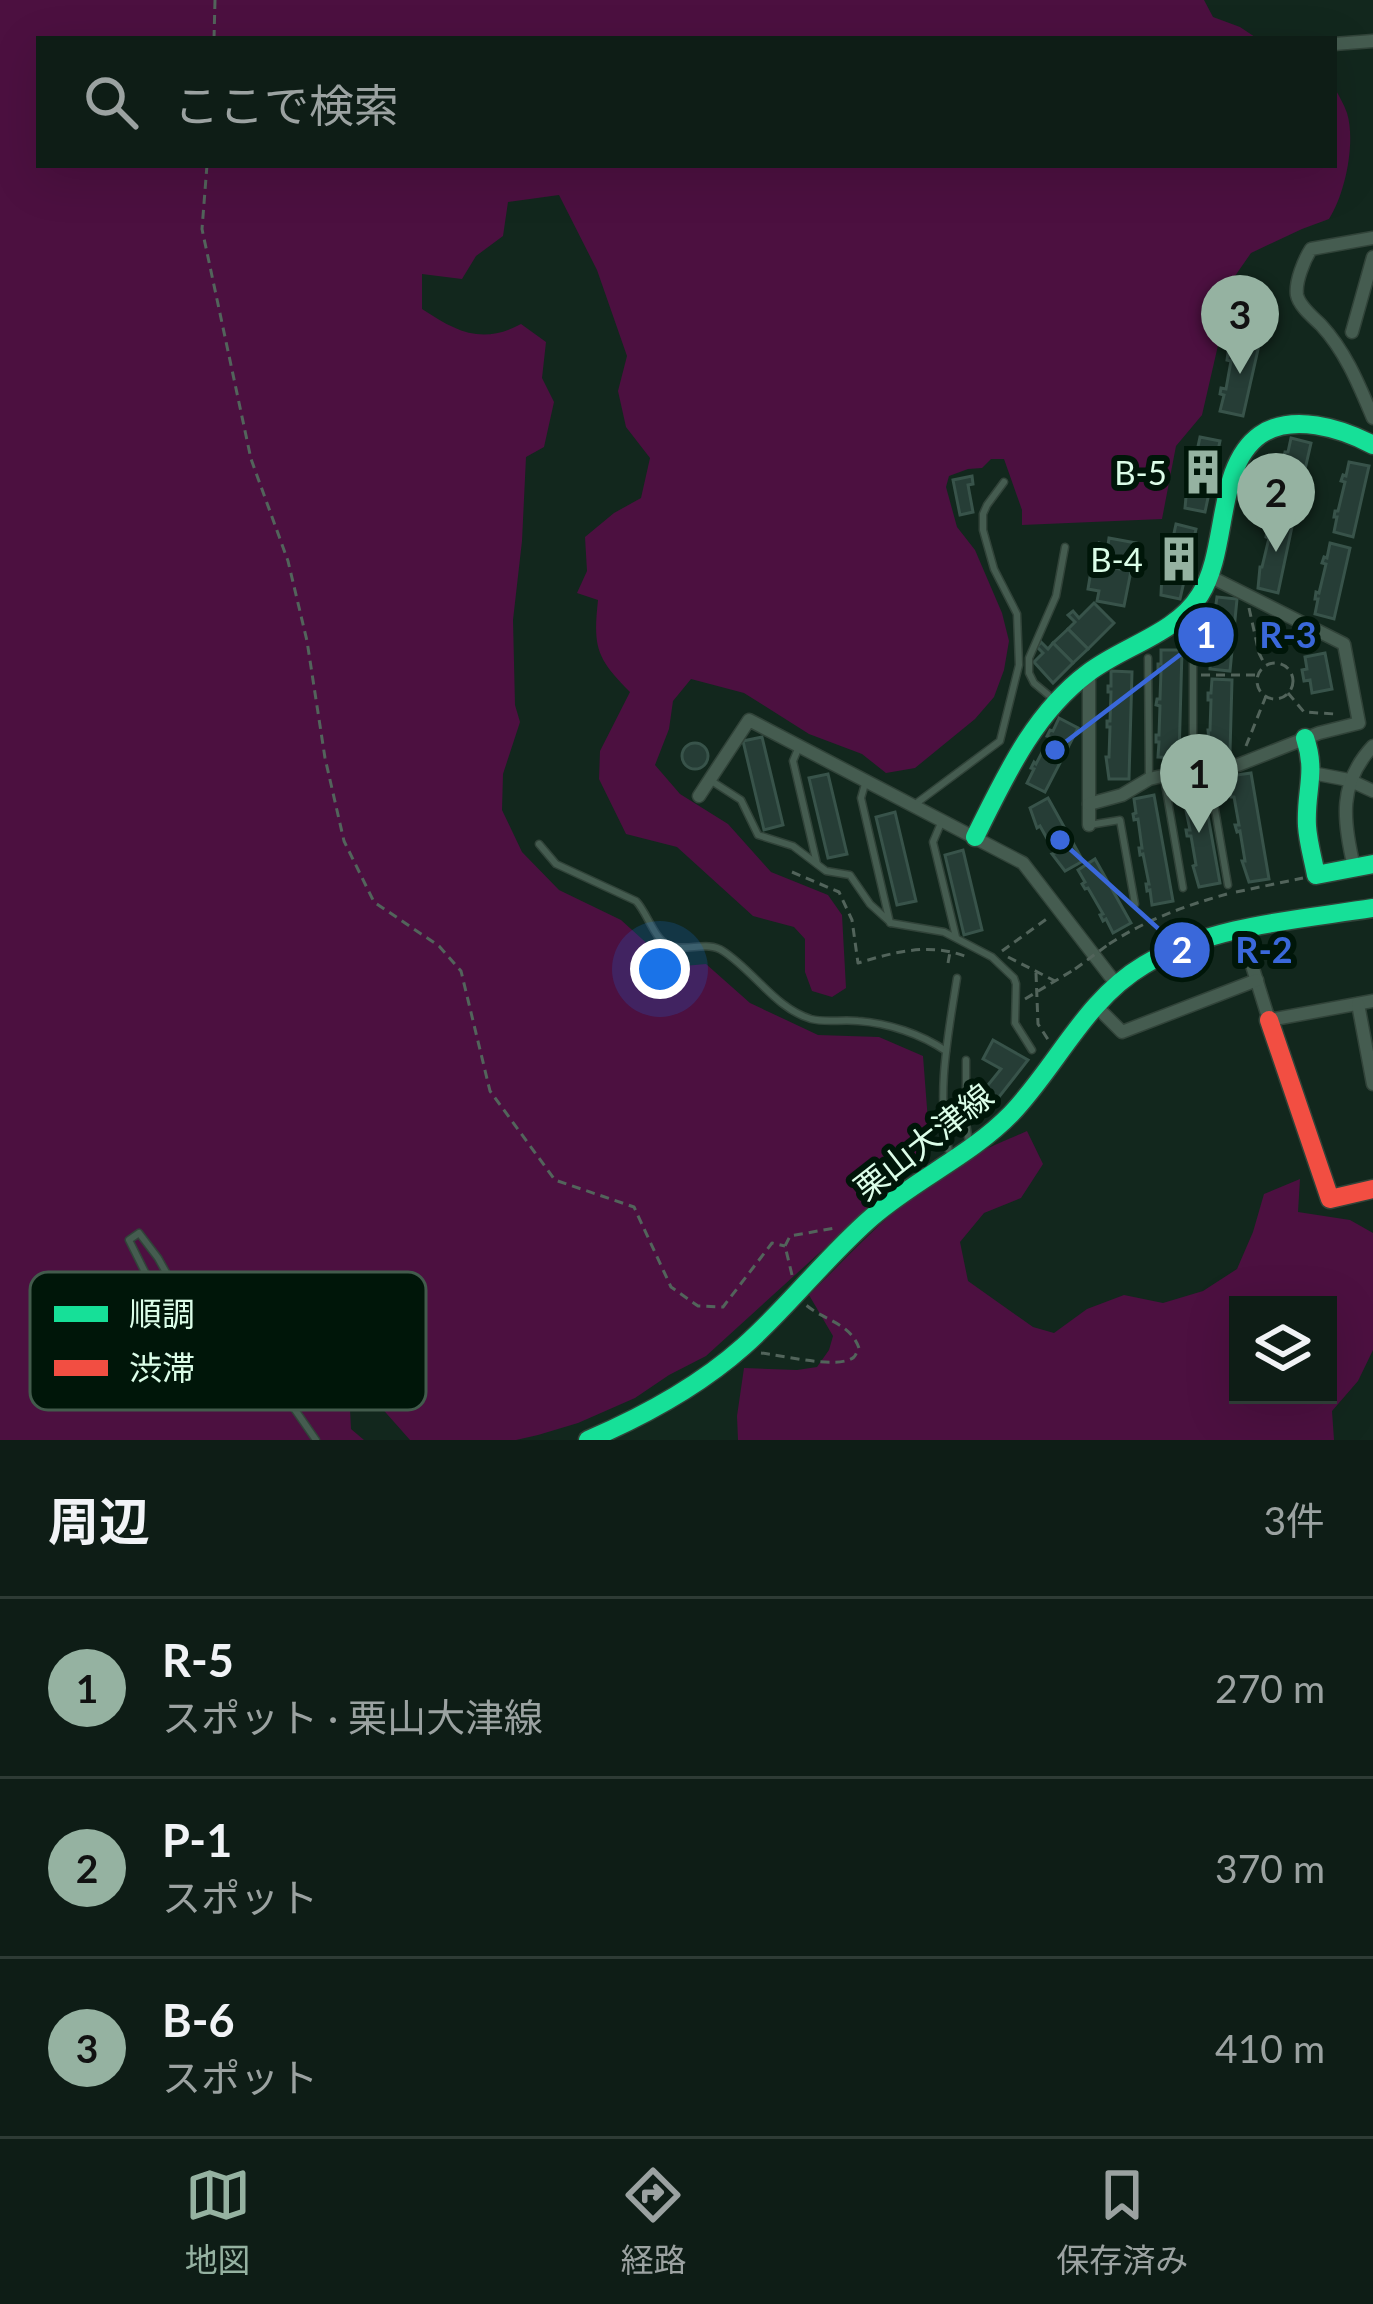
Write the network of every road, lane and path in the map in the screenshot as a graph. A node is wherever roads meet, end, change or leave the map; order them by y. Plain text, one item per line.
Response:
1 (215, 0) edge
2 (214, 36) edge
3 (1373, 41) edge
4 (1337, 44) edge
5 (206, 168) edge
6 (1373, 238) edge
7 (1373, 257) edge
8 (1352, 332) dead end
9 (1373, 418) edge
10 (1371, 438) edge
11 (1004, 482) dead end
12 (1065, 547) dead end
13 (1209, 576) junction
14 (1246, 595) junction
15 (1181, 616) junction
16 (1148, 658) dead end
17 (1265, 665) junction
18 (1089, 671) junction
19 (1193, 675) junction
20 (1258, 675) junction
21 (1288, 693) junction
22 (1266, 696) junction
23 (1055, 701) junction
24 (1366, 724) edge
25 (1305, 738) junction
26 (800, 746) junction
27 (1373, 746) edge
28 (1238, 765) junction
29 (1201, 769) junction
30 (1312, 773) junction
31 (1156, 777) junction
32 (710, 780) junction
33 (1349, 780) junction
34 (867, 781) junction
35 (1373, 791) edge
36 (699, 796) dead end
37 (1090, 804) junction
38 (914, 806) junction
39 (943, 820) junction
40 (1089, 825) joint
41 (975, 836) junction
42 (539, 844) dead end
43 (817, 864) junction
44 (1364, 866) edge
45 (1316, 875) junction
46 (1228, 885) dead end
47 (1183, 888) dead end
48 (1135, 904) dead end
49 (1373, 908) edge
50 (891, 923) junction
51 (1241, 930) junction
52 (957, 939) junction
53 (951, 950) dead end
54 (1000, 952) dead end
55 (948, 963) dead end
56 (1036, 971) junction
57 (956, 978) dead end
58 (1257, 980) junction
59 (1055, 981) junction
60 (1117, 985) junction
61 (1036, 992) junction
62 (1373, 1001) edge
63 (1358, 1004) junction
64 (1015, 1005) junction
65 (1096, 1006) junction
66 (1270, 1020) junction
67 (1048, 1041) dead end
68 (1032, 1050) dead end
69 (946, 1051) junction
70 (966, 1060) dead end
71 (1373, 1084) edge
72 (970, 1146) junction
73 (951, 1159) junction
74 (1373, 1189) edge
75 (856, 1232) junction
76 (785, 1246) junction
77 (145, 1272) edge
78 (166, 1272) edge
79 (797, 1291) junction
80 (742, 1347) junction
81 (295, 1410) edge
82 (316, 1440) edge
83 (588, 1440) edge

1 - 2 path
3 - 4 street
5 - 76 path
6 - 9 street
7 - 8 street
10 - 13 street
11 - 38 lane
12 - 23 lane
13 - 14 street
13 - 15 street
14 - 17 path
14 - 24 street
15 - 18 street
15 - 19 lane
16 - 31 lane
17 - 20 path
17 - 21 path
18 - 23 street
18 - 37 street
19 - 20 path
19 - 29 lane
20 - 22 path
21 - 22 path
21 - 24 path
22 - 28 path
23 - 41 street
24 - 25 street
25 - 28 street
25 - 30 street
26 - 32 street
26 - 34 street
26 - 43 lane
27 - 33 street
28 - 29 street
29 - 31 street
29 - 46 lane
30 - 33 street
30 - 45 street
31 - 37 street
31 - 47 lane
32 - 36 street
32 - 43 lane
33 - 35 street
33 - 44 street
34 - 38 street
34 - 50 lane
37 - 40 street
38 - 39 street
39 - 41 street
39 - 52 lane
40 - 48 lane
41 - 60 street
42 - 69 lane
43 - 50 lane
44 - 45 street
45 - 59 path, bridge
49 - 51 street, 栗山大津線
50 - 52 lane
51 - 58 street
51 - 60 street, 栗山大津線
52 - 64 lane
53 - 55 path
54 - 56 path
56 - 59 path
56 - 61 path
57 - 69 lane
58 - 65 street
58 - 66 street
59 - 61 path
60 - 65 street, 栗山大津線
61 - 64 path
61 - 67 path
62 - 63 street
63 - 66 street
63 - 71 street
64 - 68 lane
65 - 72 street, 栗山大津線
66 - 74 street
69 - 73 lane
70 - 72 lane
72 - 73 street, 栗山大津線
73 - 75 street, 栗山大津線
75 - 76 path
75 - 79 street, 栗山大津線
76 - 79 path
77 - 78 lane
79 - 80 street, 栗山大津線
79 - 80 path
80 - 83 street, 栗山大津線
81 - 82 lane

